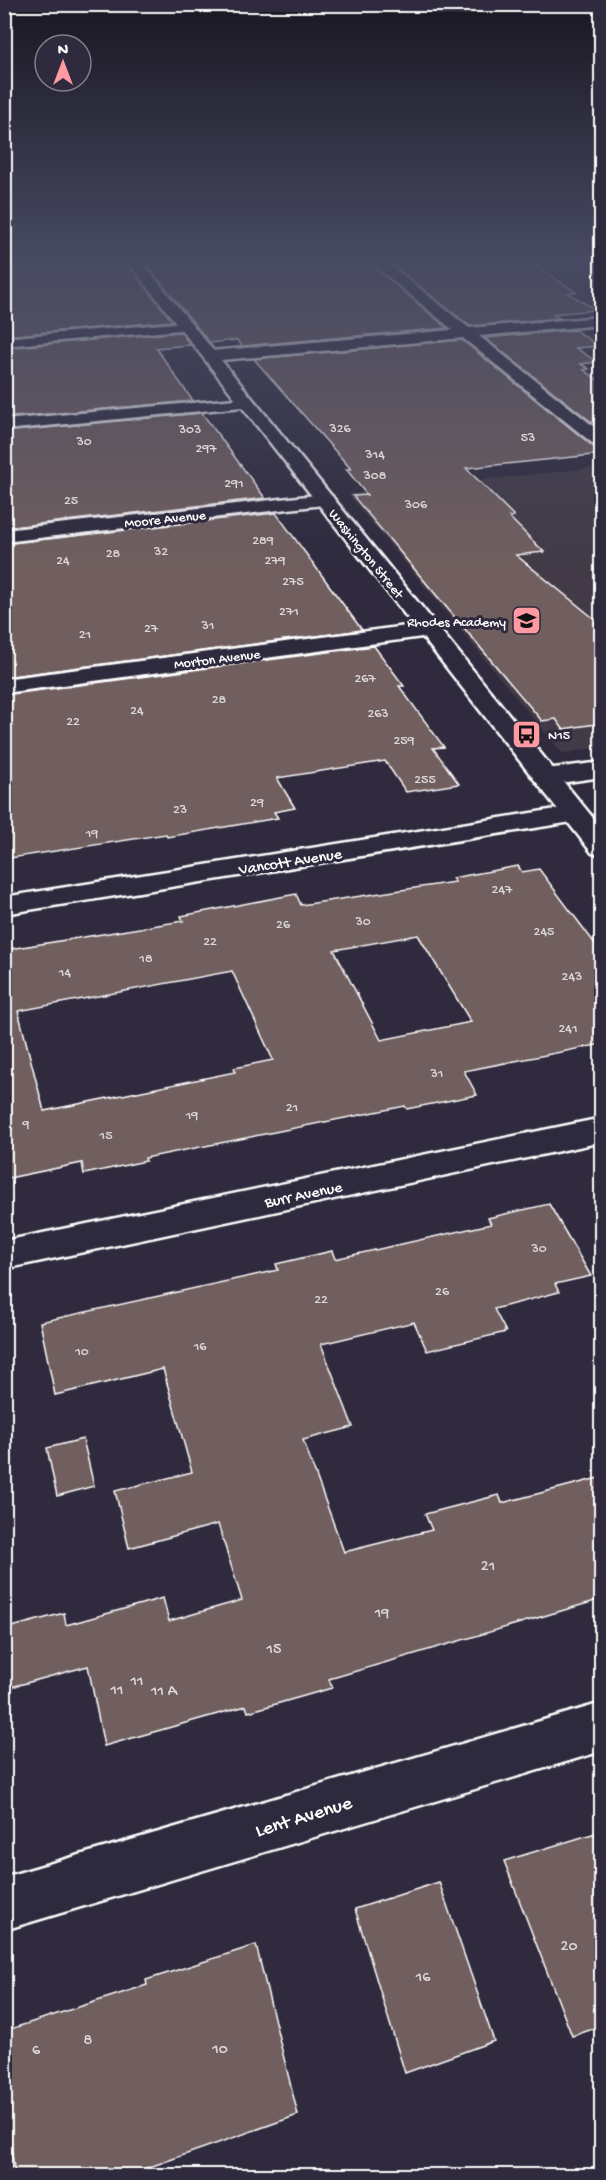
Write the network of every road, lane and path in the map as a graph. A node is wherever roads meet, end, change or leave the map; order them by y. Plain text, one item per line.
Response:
1 (214, 361) edge
2 (500, 361) edge
3 (247, 403) junction
4 (4, 425) edge
5 (602, 442) edge
6 (325, 500) junction
7 (4, 536) edge
8 (429, 630) junction
9 (4, 686) edge
10 (602, 769) edge
11 (546, 777) junction
12 (575, 814) junction
13 (602, 847) edge
14 (4, 906) edge
15 (602, 1130) edge
16 (4, 1255) edge
17 (602, 1727) edge
18 (4, 1904) edge

1 - 3 street, Washington Street
2 - 5 street
3 - 4 street
3 - 6 street, Washington Street
6 - 7 street, Moore Avenue
6 - 8 street, Washington Street
8 - 9 street, Morton Avenue
8 - 11 street, Washington Street
10 - 11 street
11 - 12 street, Washington Street
12 - 13 street, Washington Street
12 - 14 street, Vancott Avenue
15 - 16 street, Burr Avenue
17 - 18 street, Lent Avenue

